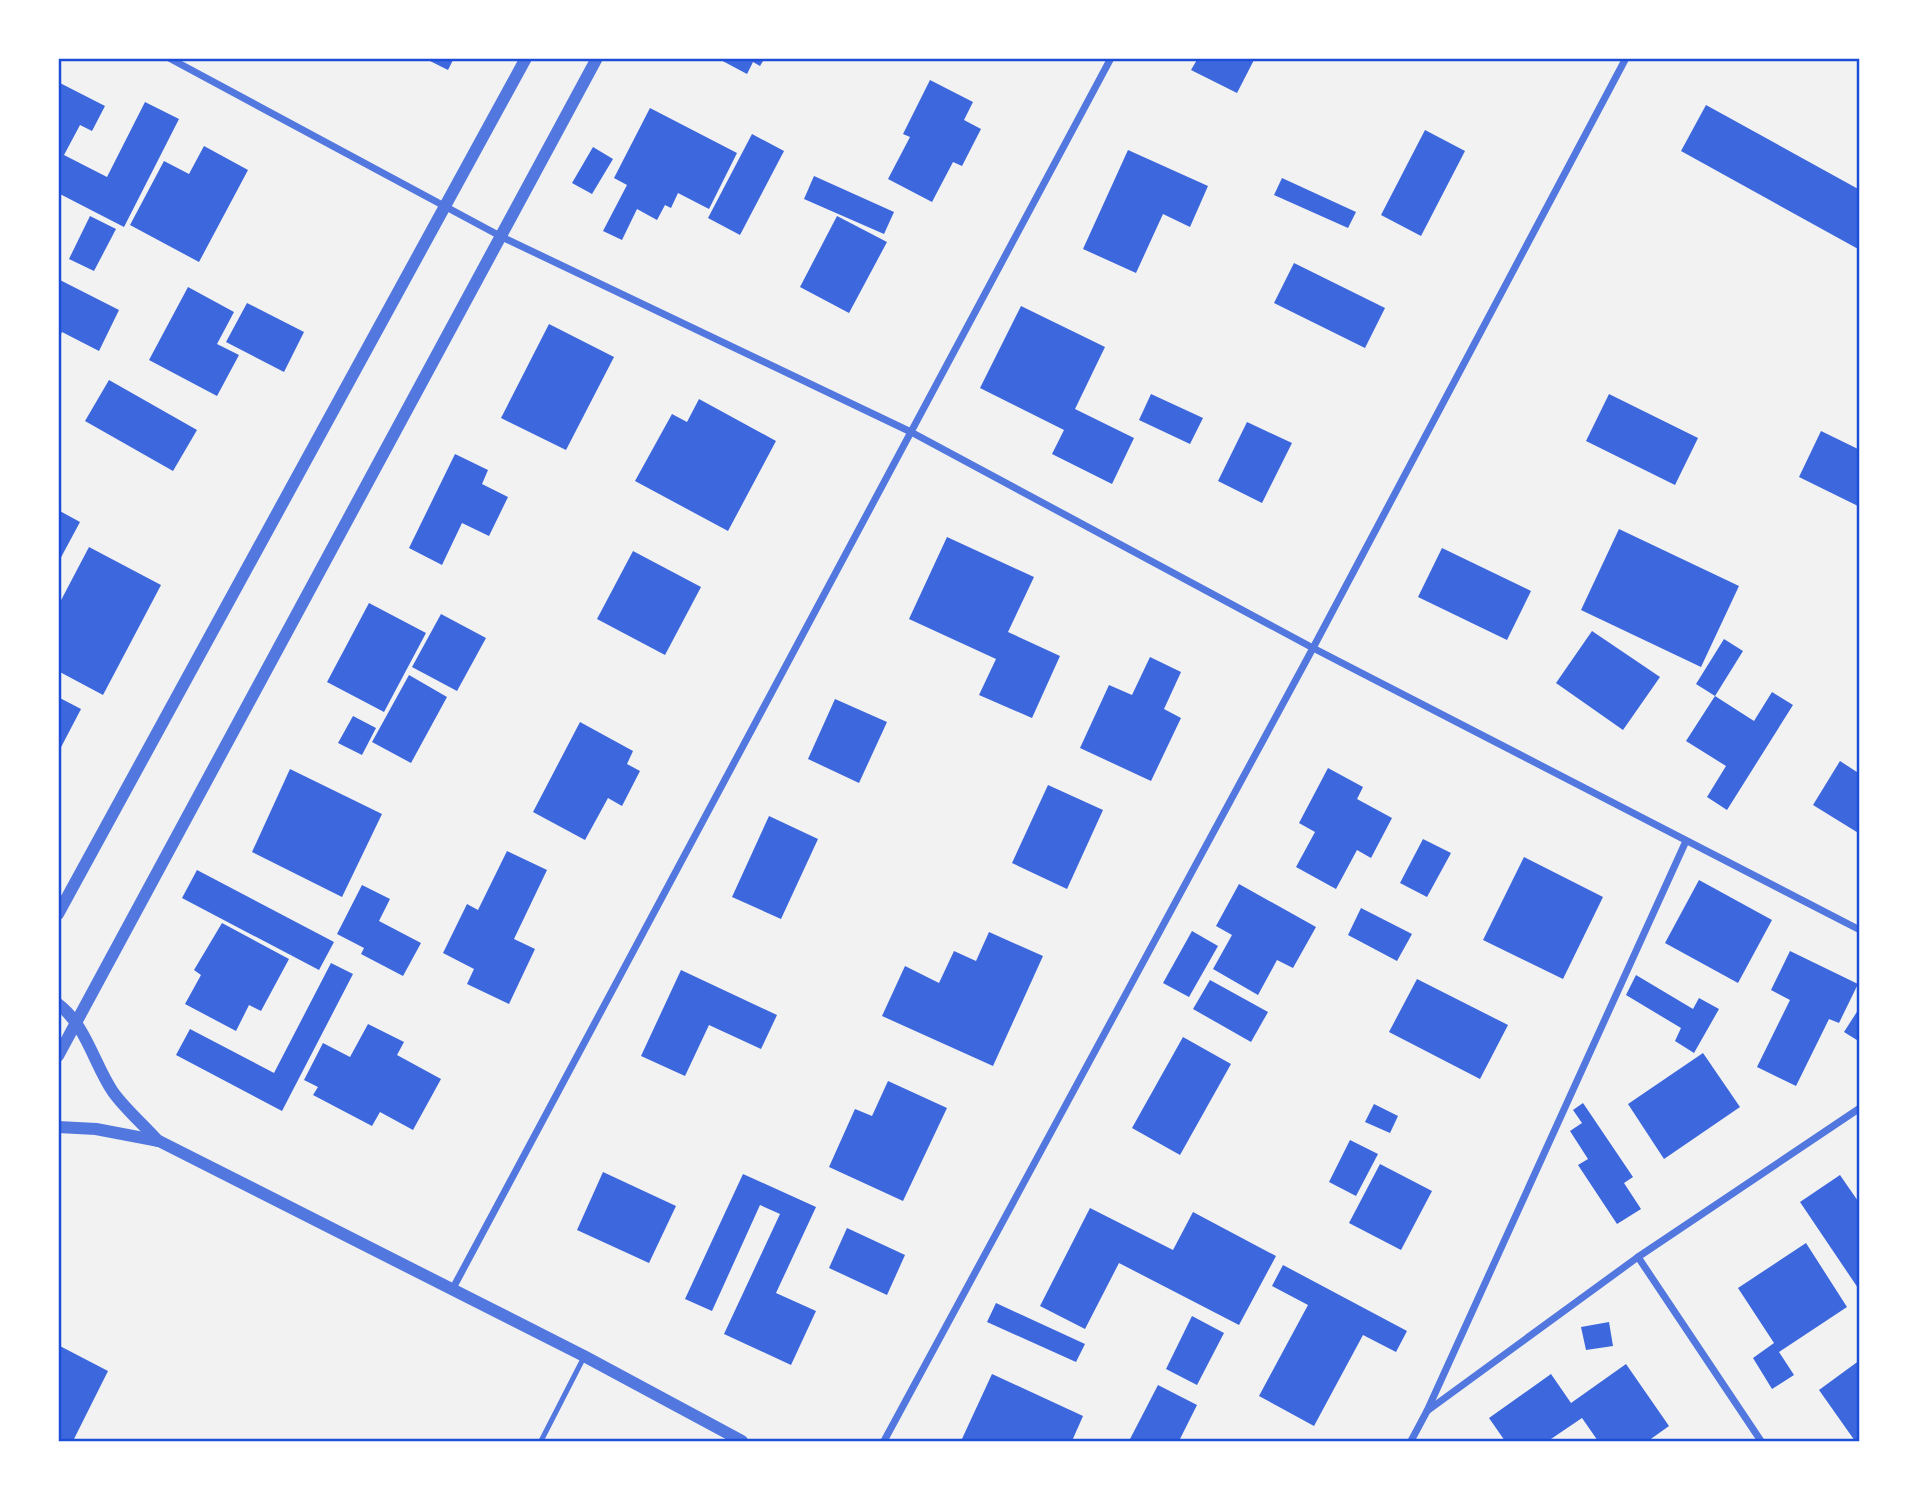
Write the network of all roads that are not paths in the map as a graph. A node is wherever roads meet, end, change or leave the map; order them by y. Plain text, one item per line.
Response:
1 (169, 58) edge
2 (526, 58) edge
3 (597, 58) edge
4 (1111, 58) edge
5 (1626, 58) edge
6 (445, 207) junction
7 (502, 237) junction
8 (911, 432) junction
9 (1313, 648) junction
10 (1686, 841) junction
11 (58, 914) edge
12 (1860, 930) edge
13 (58, 1004) edge
14 (75, 1022) junction
15 (58, 1056) edge
16 (1860, 1108) edge
17 (58, 1127) edge
18 (159, 1141) junction
19 (1638, 1257) junction
20 (452, 1291) junction
21 (584, 1356) junction
22 (1427, 1411) junction
23 (541, 1441) edge
24 (741, 1441) edge
25 (884, 1441) edge
26 (1411, 1441) edge
27 (1761, 1441) edge

1 - 6 street
2 - 6 street
3 - 7 street
4 - 8 street
5 - 9 street
6 - 7 street
6 - 11 street
7 - 8 street
7 - 14 street
8 - 9 street
8 - 20 street
9 - 10 street
9 - 25 street
10 - 12 street
10 - 22 street
13 - 14 street
14 - 15 street
14 - 18 street
16 - 19 street
17 - 18 street
18 - 20 street
19 - 22 street
19 - 27 street
20 - 21 street
21 - 23 lane
21 - 24 street
22 - 26 street

